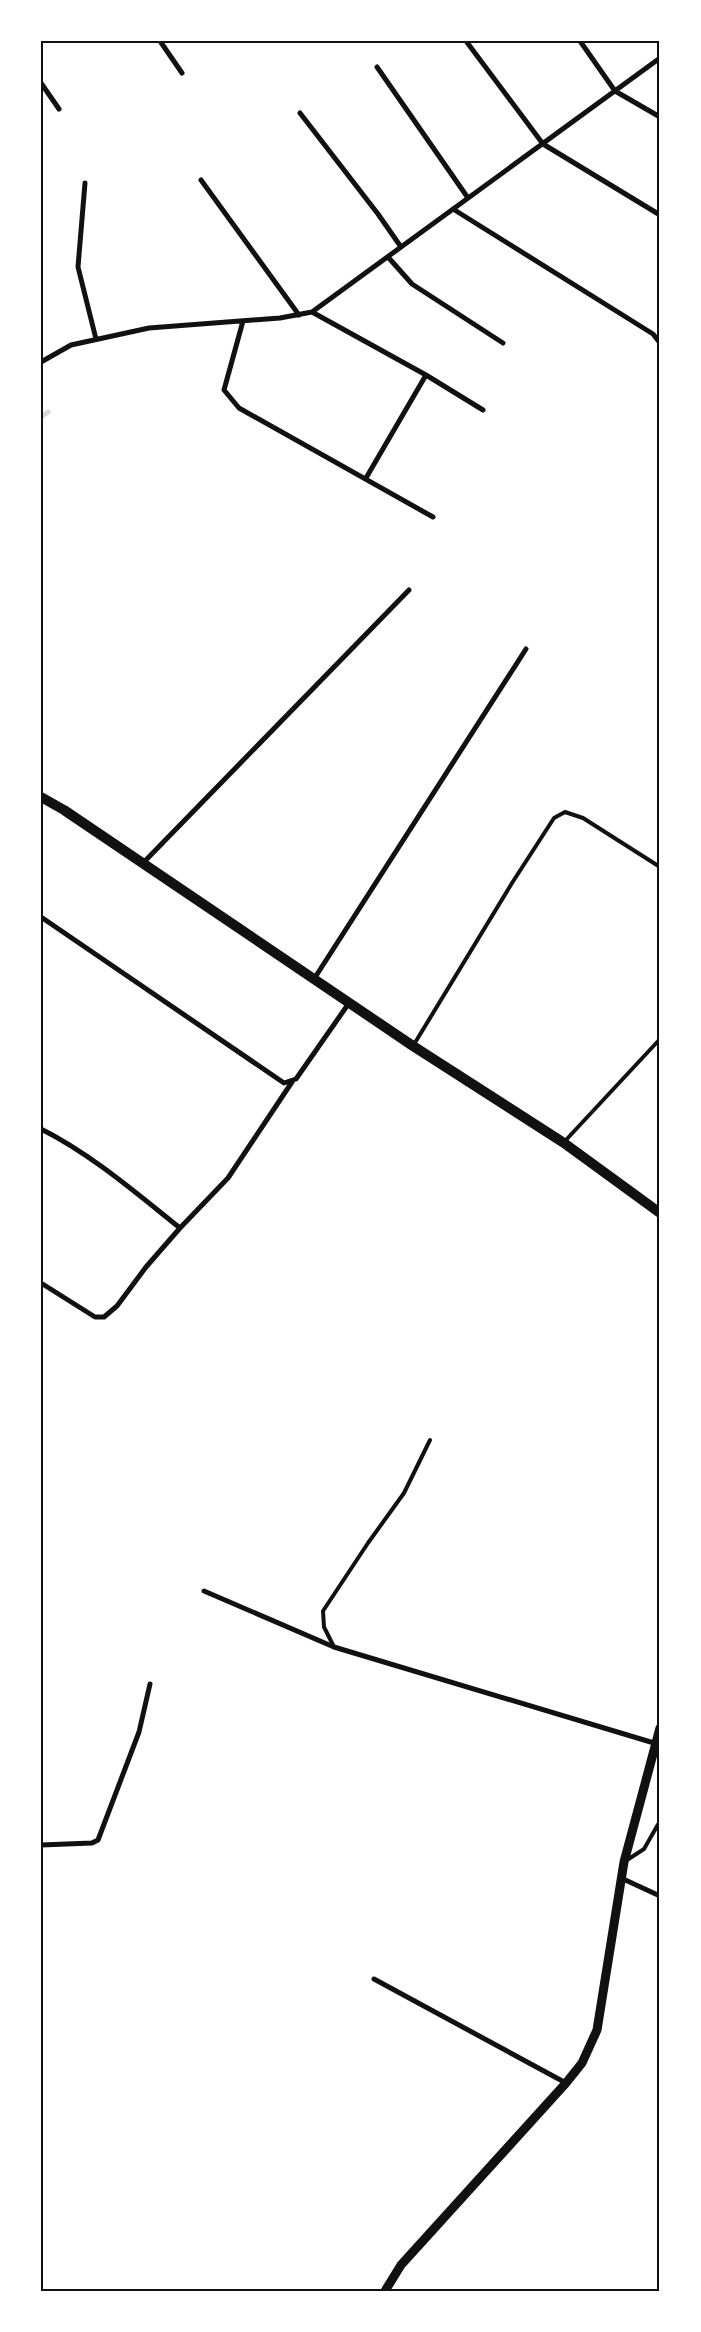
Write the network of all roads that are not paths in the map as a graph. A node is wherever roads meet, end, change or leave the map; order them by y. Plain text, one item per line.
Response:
1 (160, 41) edge
2 (466, 41) edge
3 (580, 41) edge
4 (660, 58) edge
5 (377, 67) dead end
6 (182, 73) dead end
7 (41, 84) edge
8 (616, 90) junction
9 (59, 109) dead end
10 (300, 113) dead end
11 (660, 117) edge
12 (542, 144) junction
13 (201, 180) dead end
14 (85, 183) dead end
15 (468, 198) junction
16 (453, 209) junction
17 (660, 215) edge
18 (401, 247) junction
19 (388, 257) junction
20 (312, 312) junction
21 (299, 315) junction
22 (243, 321) junction
23 (96, 339) junction
24 (659, 340) edge
25 (503, 343) dead end
26 (41, 362) edge
27 (426, 375) junction
28 (483, 410) dead end
29 (366, 478) junction
30 (433, 517) dead end
31 (409, 590) dead end
32 (526, 649) dead end
33 (41, 797) edge
34 (143, 863) junction
35 (660, 866) edge
36 (41, 916) edge
37 (314, 979) junction
38 (349, 1003) junction
39 (660, 1039) edge
40 (413, 1046) junction
41 (292, 1082) junction
42 (41, 1129) edge
43 (564, 1143) junction
44 (660, 1213) edge
45 (180, 1228) junction
46 (41, 1283) edge
47 (430, 1440) dead end
48 (204, 1591) dead end
49 (334, 1647) junction
50 (150, 1684) dead end
51 (660, 1728) edge
52 (654, 1743) junction
53 (660, 1821) edge
54 (41, 1846) edge
55 (624, 1862) junction
56 (621, 1878) junction
57 (660, 1896) edge
58 (374, 1979) dead end
59 (566, 2083) junction
60 (385, 2291) edge

1 - 6 street
2 - 12 street
3 - 8 street
4 - 8 street
5 - 15 street
7 - 9 street
8 - 11 street
8 - 12 street
10 - 18 street
12 - 15 street
12 - 17 street
13 - 21 street
14 - 23 street
15 - 16 street
16 - 18 street
16 - 24 street
18 - 19 street
19 - 20 street
19 - 25 street
20 - 21 street
20 - 27 street
21 - 22 street
22 - 23 street
22 - 29 street
23 - 26 street
27 - 28 street
27 - 29 street
29 - 30 street
31 - 34 street
32 - 37 street
33 - 34 main road
34 - 37 main road
35 - 40 lane
36 - 41 street
37 - 38 main road
38 - 40 main road
38 - 41 street
39 - 43 lane
40 - 43 main road
41 - 45 street
42 - 45 street
43 - 44 main road
45 - 46 street
47 - 49 lane
48 - 49 street
49 - 52 street
50 - 54 street
51 - 52 street
52 - 55 street
53 - 55 lane
55 - 56 street
56 - 57 street
56 - 59 street
58 - 59 street
59 - 60 street

